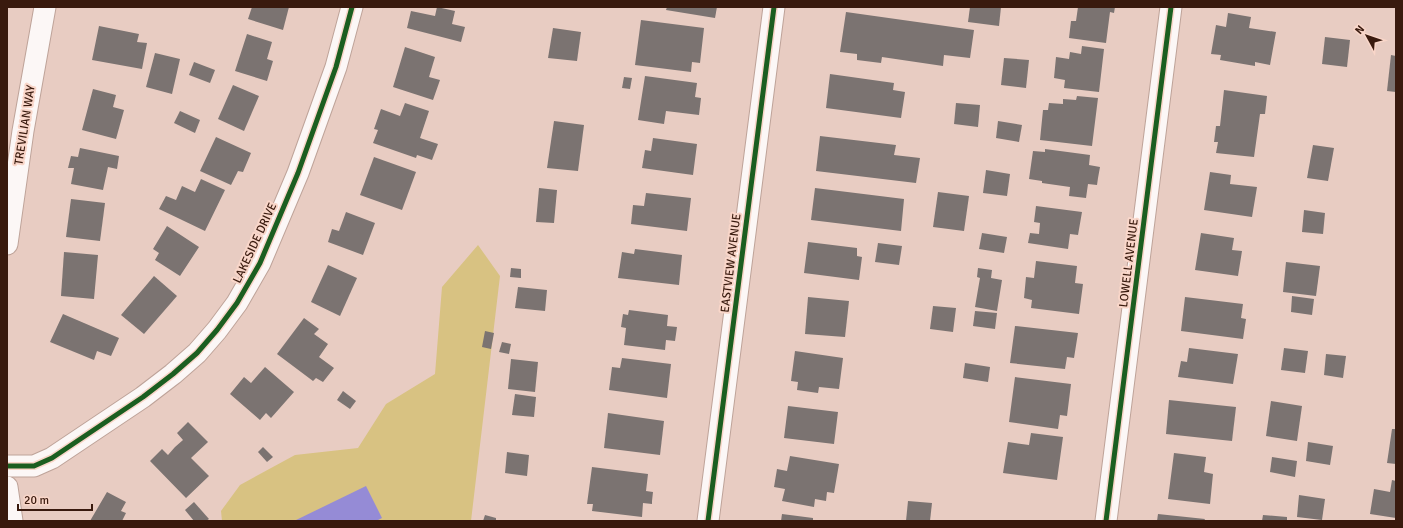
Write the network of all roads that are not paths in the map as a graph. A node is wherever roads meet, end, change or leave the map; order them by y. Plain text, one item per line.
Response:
1 (46, 7) edge
2 (352, 7) edge
3 (774, 7) edge
4 (1171, 7) edge
5 (7, 244) edge
6 (7, 466) edge
7 (7, 487) edge
8 (12, 521) edge
9 (708, 521) edge
10 (1106, 521) edge

1 - 5 street, TREVILIAN WAY
2 - 6 street, LAKESIDE DRIVE
3 - 9 street, EASTVIEW AVENUE
4 - 10 street, LOWELL AVENUE
7 - 8 street

